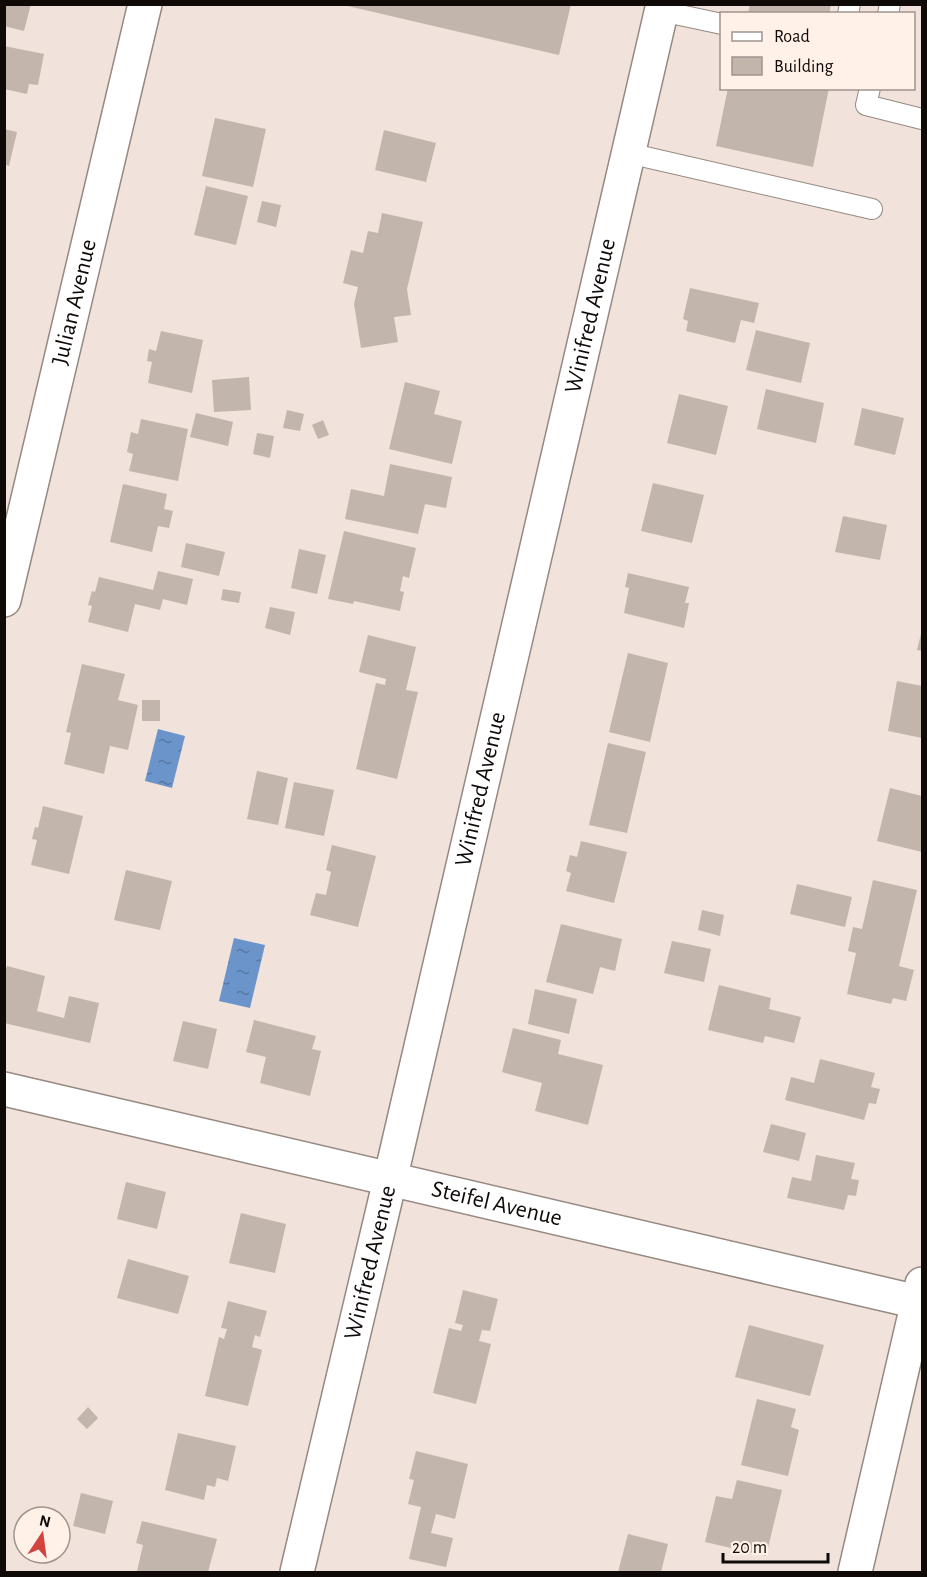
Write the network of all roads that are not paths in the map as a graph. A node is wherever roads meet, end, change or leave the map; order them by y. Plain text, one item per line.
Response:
1 (146, 4) edge
2 (662, 8) edge
3 (720, 23) edge
4 (870, 90) edge
5 (922, 119) edge
6 (628, 153) junction
7 (872, 209) dead end
8 (4, 600) edge
9 (4, 1089) edge
10 (390, 1180) junction
11 (921, 1296) edge
12 (297, 1572) edge
13 (855, 1572) edge

1 - 8 street, Julian Avenue
2 - 3 lane
2 - 6 street, Winifred Avenue
4 - 5 lane
6 - 7 lane
6 - 10 street, Winifred Avenue
9 - 10 street, Steifel Avenue
10 - 11 street, Steifel Avenue
10 - 12 street, Winifred Avenue
11 - 13 street

